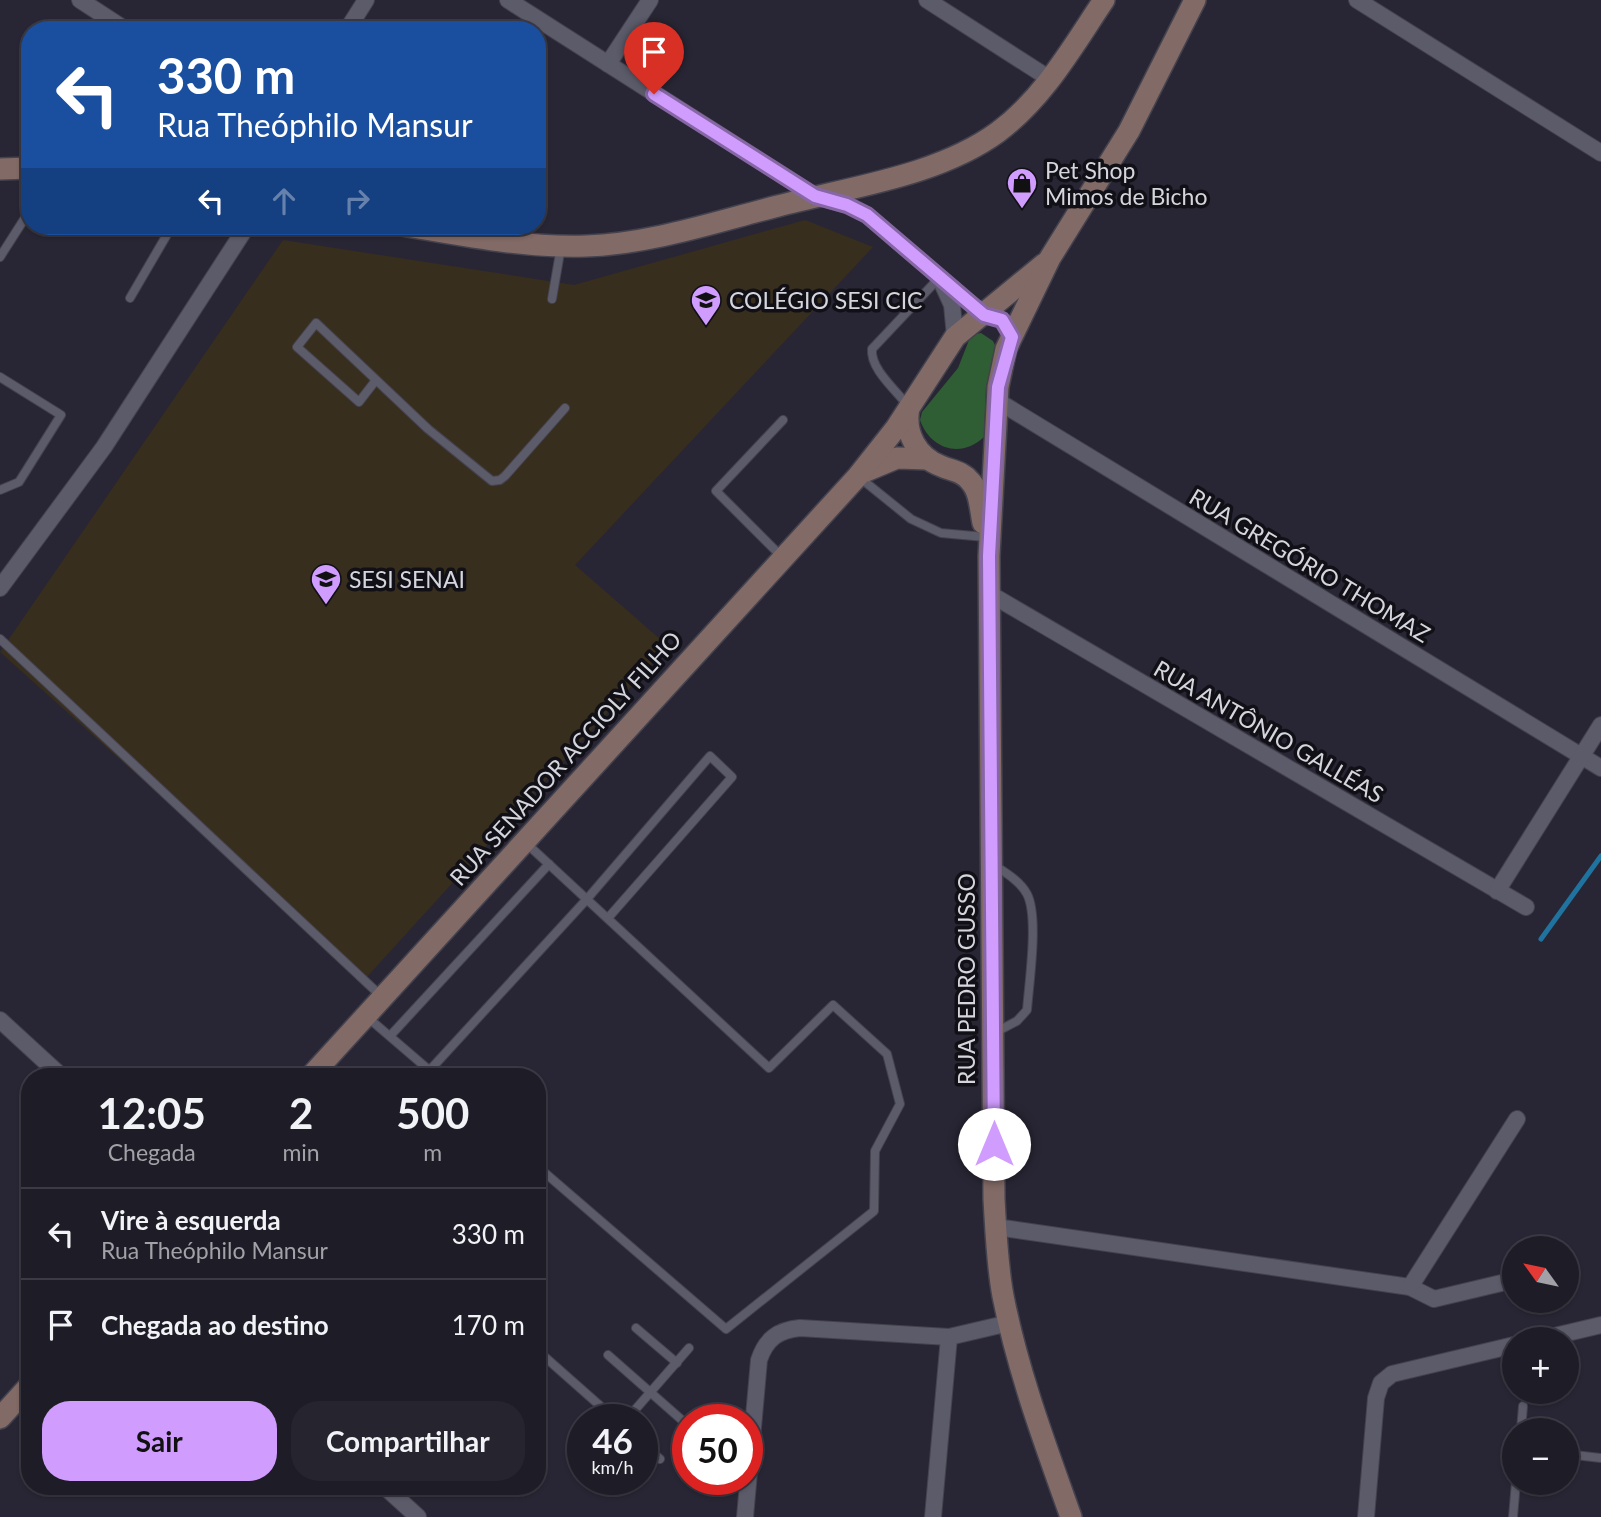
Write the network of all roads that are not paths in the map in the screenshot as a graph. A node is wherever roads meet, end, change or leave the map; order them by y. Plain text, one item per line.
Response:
1 (79, 0) edge
2 (366, 0) edge
3 (508, 0) edge
4 (650, 0) edge
5 (927, 0) edge
6 (1104, 0) edge
7 (1195, 0) edge
8 (1357, 0) edge
9 (112, 21) edge
10 (353, 21) edge
11 (541, 21) edge
12 (546, 24) edge
13 (608, 64) junction
14 (1050, 79) junction
15 (1601, 153) edge
16 (21, 168) edge
17 (0, 169) edge
18 (815, 196) junction
19 (21, 223) edge
20 (167, 235) edge
21 (241, 235) edge
22 (479, 235) edge
23 (561, 247) junction
24 (0, 257) edge
25 (1050, 258) junction
26 (939, 278) junction
27 (130, 298) dead end
28 (552, 299) dead end
29 (984, 315) junction
30 (955, 337) junction
31 (1012, 337) junction
32 (0, 377) edge
33 (376, 380) junction
34 (996, 400) junction
35 (565, 408) dead end
36 (909, 408) junction
37 (783, 420) dead end
38 (994, 455) junction
39 (928, 459) junction
40 (953, 469) junction
41 (858, 476) junction
42 (0, 490) edge
43 (987, 546) junction
44 (783, 558) junction
45 (0, 588) edge
46 (990, 594) junction
47 (0, 639) edge
48 (1601, 725) edge
49 (1581, 756) junction
50 (1601, 768) edge
51 (525, 842) junction
52 (992, 863) junction
53 (549, 864) junction
54 (1497, 891) junction
55 (587, 899) junction
56 (1526, 907) dead end
57 (608, 918) junction
58 (383, 998) junction
59 (366, 1016) junction
60 (0, 1020) edge
61 (993, 1033) junction
62 (390, 1037) junction
63 (52, 1068) edge
64 (318, 1068) edge
65 (426, 1068) edge
66 (436, 1068) edge
67 (1517, 1119) dead end
68 (546, 1174) edge
69 (996, 1227) junction
70 (1502, 1283) edge
71 (1410, 1287) junction
72 (1009, 1324) junction
73 (1601, 1325) edge
74 (636, 1328) dead end
75 (1579, 1330) edge
76 (949, 1336) junction
77 (689, 1348) dead end
78 (1502, 1348) edge
79 (608, 1355) dead end
80 (546, 1358) edge
81 (677, 1363) junction
82 (650, 1392) junction
83 (21, 1395) edge
84 (598, 1404) edge
85 (640, 1404) edge
86 (1523, 1406) dead end
87 (672, 1411) edge
88 (0, 1418) edge
89 (1522, 1418) edge
90 (1579, 1455) edge
91 (1601, 1458) edge
92 (394, 1495) edge
93 (1515, 1495) edge
94 (418, 1517) edge
95 (745, 1517) edge
96 (933, 1517) edge
97 (1071, 1517) edge
98 (1366, 1517) edge
99 (1513, 1517) edge

1 - 9 street
2 - 10 street
3 - 11 street
4 - 13 street
5 - 14 street
6 - 14 main road
7 - 25 main road, RUA PEDRO GUSSO
8 - 15 street
12 - 13 street
13 - 18 street
14 - 18 main road
16 - 17 main road
18 - 23 main road
18 - 26 street
19 - 24 lane
20 - 27 lane
21 - 45 street
22 - 23 main road
23 - 28 lane
25 - 29 main road, RUA PEDRO GUSSO
25 - 31 main road, RUA PEDRO GUSSO
26 - 29 street
26 - 30 street
26 - 36 lane
29 - 30 main road, RUA PEDRO GUSSO
29 - 31 main road
30 - 36 main road, RUA PEDRO GUSSO
31 - 34 main road, RUA PEDRO GUSSO
32 - 42 lane
33 - 33 lane
33 - 35 lane
34 - 38 main road, RUA PEDRO GUSSO
34 - 49 street, RUA GREGÓRIO THOMAZ
36 - 39 main road
36 - 41 main road, RUA SENADOR ACCIOLY FILHO
37 - 44 lane
38 - 40 main road
38 - 43 main road, RUA PEDRO GUSSO
39 - 40 main road, RUA PEDRO GUSSO
39 - 41 main road, RUA SENADOR ACCIOLY FILHO
40 - 43 main road, RUA PEDRO GUSSO
41 - 43 lane
41 - 44 main road, RUA SENADOR ACCIOLY FILHO
43 - 46 main road, RUA PEDRO GUSSO
44 - 51 main road, RUA SENADOR ACCIOLY FILHO
46 - 52 main road, RUA PEDRO GUSSO
46 - 54 street, RUA ANTÔNIO GALLÉAS
47 - 58 lane
48 - 49 street
49 - 50 street, RUA GREGÓRIO THOMAZ
49 - 54 street
51 - 53 lane
51 - 58 main road, RUA SENADOR ACCIOLY FILHO
52 - 61 main road, RUA PEDRO GUSSO
52 - 61 lane
53 - 55 lane
53 - 62 lane
54 - 56 street, RUA ANTÔNIO GALLÉAS
55 - 57 lane
55 - 57 lane
55 - 66 lane
57 - 68 lane
58 - 59 main road, RUA SENADOR ACCIOLY FILHO
59 - 62 lane
59 - 64 main road, RUA SENADOR ACCIOLY FILHO
60 - 63 street
61 - 69 main road, RUA PEDRO GUSSO
62 - 65 lane
67 - 71 street
69 - 71 street
69 - 72 main road, RUA PEDRO GUSSO
70 - 71 street
72 - 76 street
72 - 97 main road, RUA PEDRO GUSSO
73 - 75 street
74 - 81 lane
76 - 95 street
76 - 96 street
77 - 81 lane
78 - 98 street
79 - 82 lane
80 - 84 lane
81 - 82 lane
82 - 85 lane
82 - 87 lane
83 - 88 main road
86 - 89 lane
90 - 91 lane
92 - 94 street
93 - 99 lane

